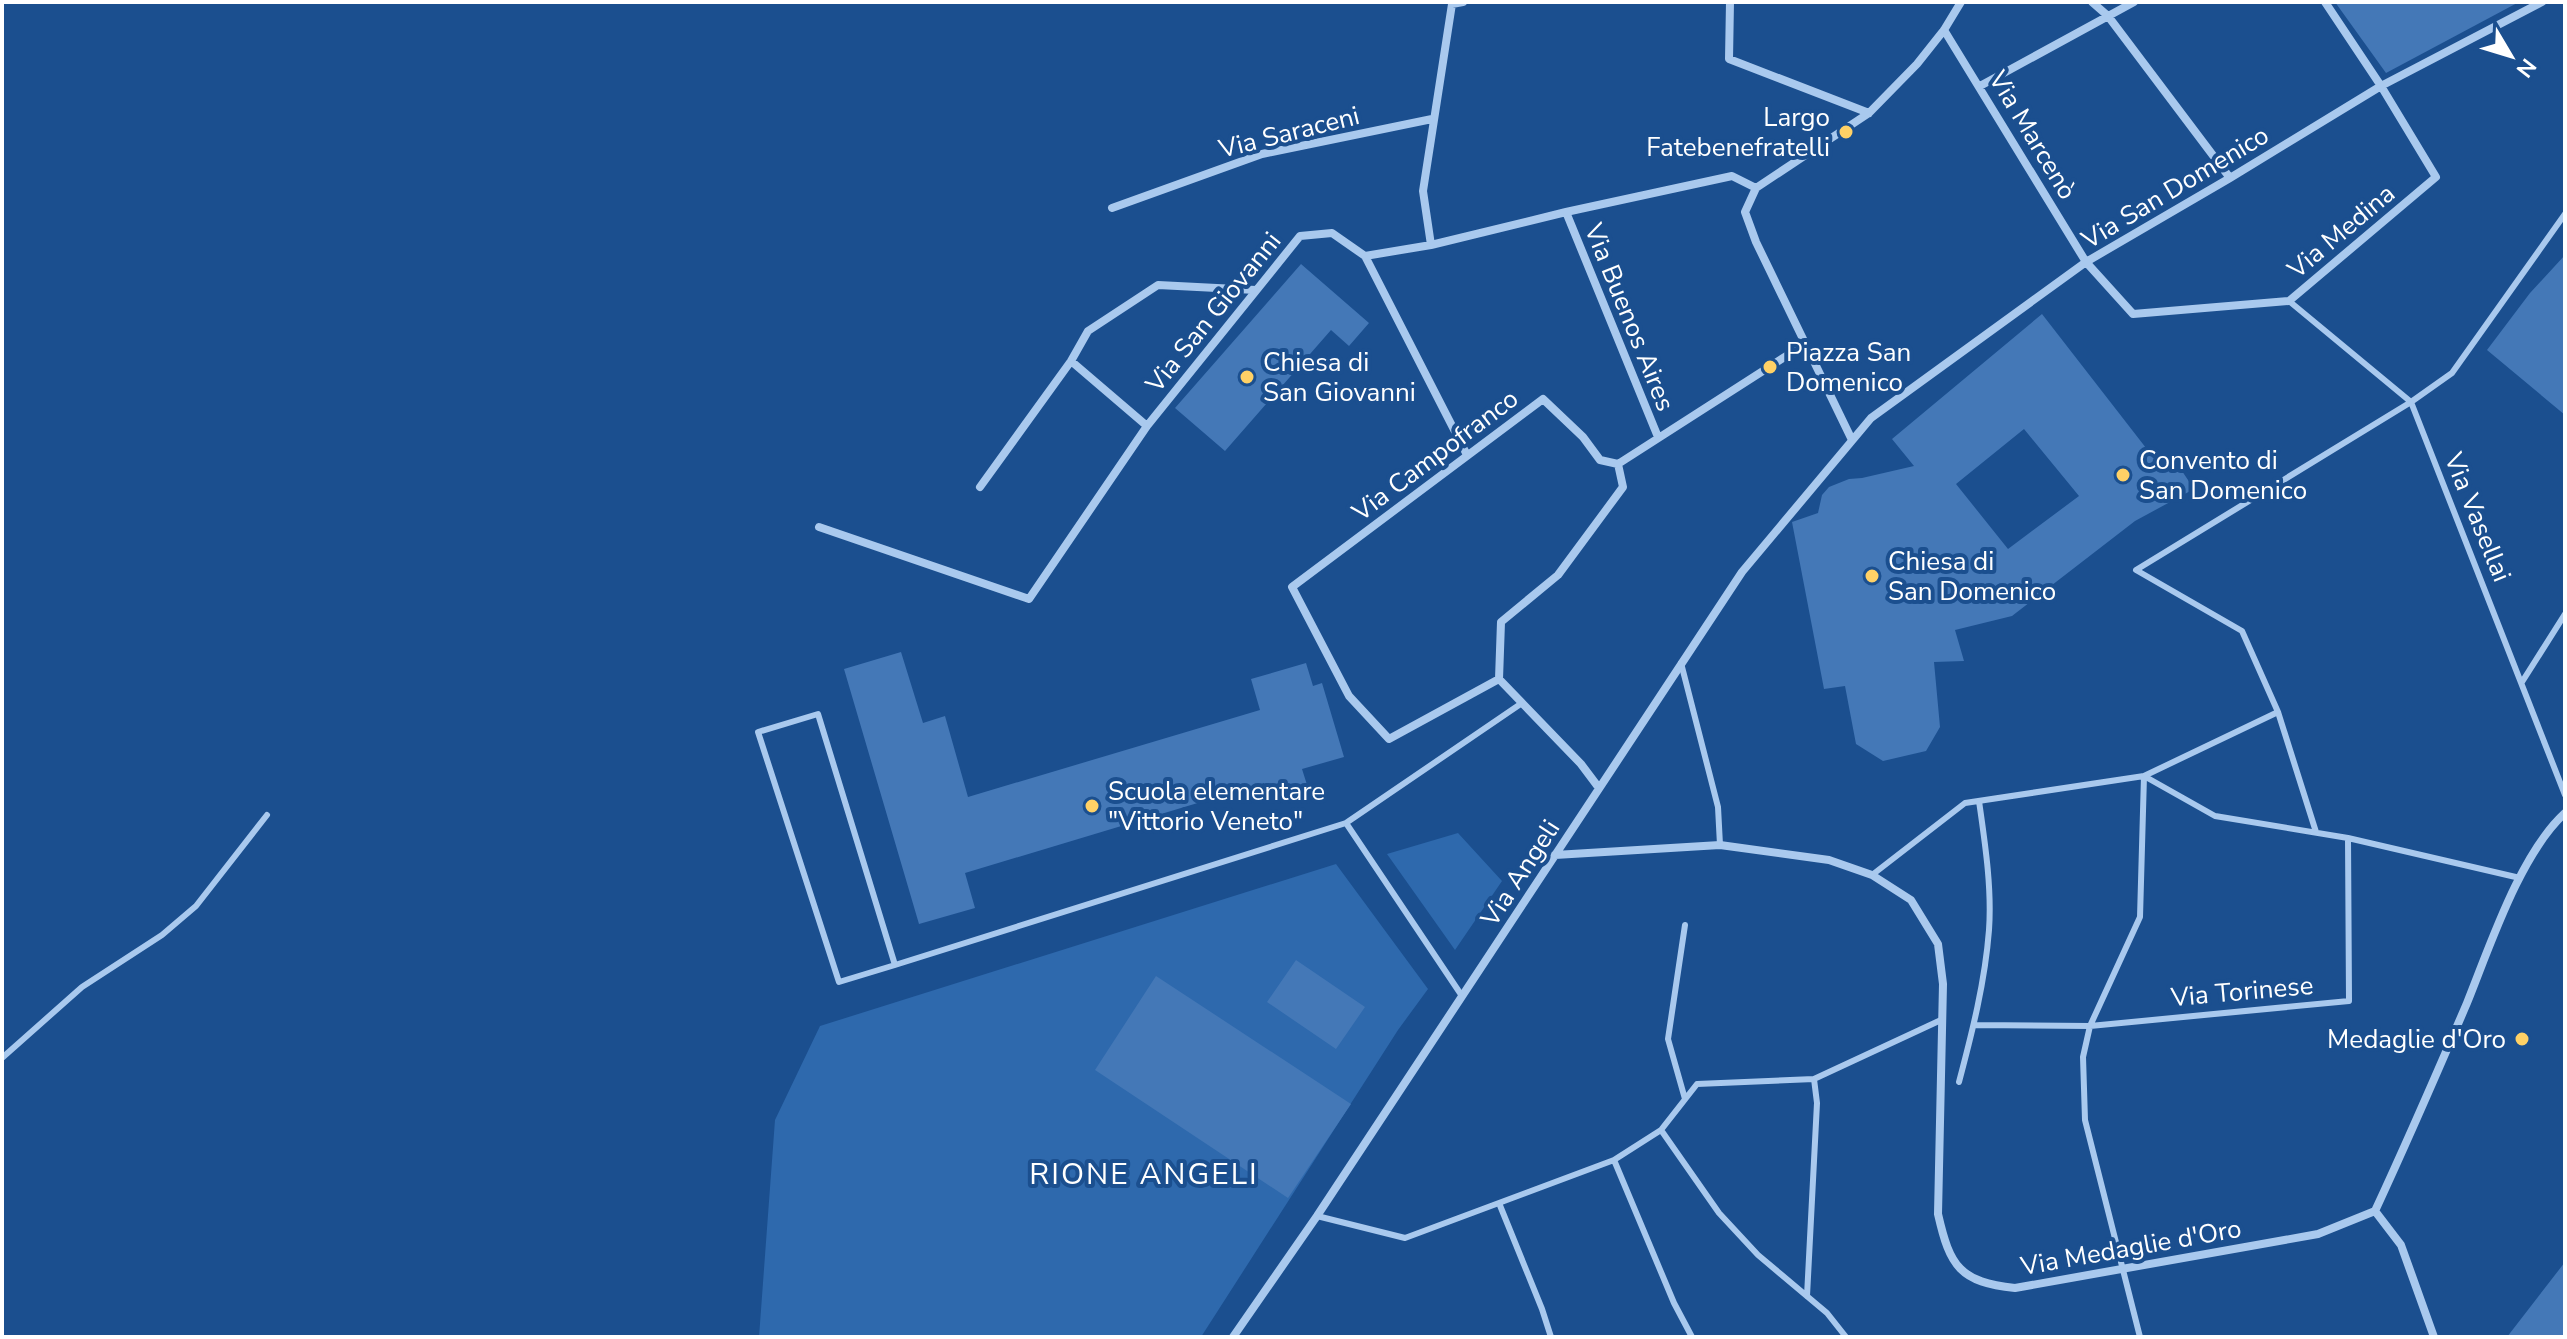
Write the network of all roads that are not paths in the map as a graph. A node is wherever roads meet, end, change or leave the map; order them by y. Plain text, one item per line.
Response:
1 (1463, 2) edge
2 (1730, 2) edge
3 (1961, 2) edge
4 (2092, 2) edge
5 (2134, 2) edge
6 (2325, 2) edge
7 (2542, 2) edge
8 (2108, 16) junction
9 (1944, 30) junction
10 (1980, 86) junction
11 (2381, 86) junction
12 (1869, 113) junction
13 (1432, 119) junction
14 (2230, 178) junction
15 (1756, 188) junction
16 (1112, 208) dead end
17 (1566, 212) junction
18 (2565, 214) edge
19 (1431, 245) junction
20 (1365, 256) junction
21 (2086, 262) junction
22 (1256, 290) junction
23 (2289, 301) junction
24 (1805, 344) junction
25 (1071, 361) junction
26 (2411, 402) junction
27 (1147, 426) junction
28 (1658, 437) junction
29 (1852, 440) junction
30 (1467, 455) junction
31 (1618, 464) junction
32 (980, 487) dead end
33 (819, 527) dead end
34 (2565, 614) edge
35 (1681, 663) junction
36 (1499, 679) junction
37 (2522, 682) junction
38 (1522, 703) junction
39 (2278, 712) junction
40 (2144, 776) junction
41 (1599, 788) junction
42 (2565, 795) edge
43 (1979, 801) junction
44 (2565, 813) edge
45 (267, 815) dead end
46 (1346, 823) junction
47 (2316, 832) junction
48 (2348, 838) junction
49 (1720, 845) junction
50 (1555, 855) junction
51 (1872, 875) junction
52 (2521, 878) junction
53 (1685, 925) dead end
54 (895, 965) junction
55 (1462, 996) junction
56 (1941, 1020) junction
57 (1974, 1025) junction
58 (2090, 1026) junction
59 (2, 1058) edge
60 (1814, 1079) junction
61 (1959, 1082) dead end
62 (1685, 1099) junction
63 (1661, 1130) junction
64 (1614, 1160) junction
65 (1499, 1203) junction
66 (2375, 1211) junction
67 (1317, 1216) junction
68 (2123, 1269) junction
69 (1807, 1296) junction
70 (1233, 1337) edge
71 (1551, 1337) edge
72 (1692, 1337) edge
73 (1846, 1337) edge
74 (2140, 1337) edge
75 (2434, 1337) edge

1 - 13 street
2 - 12 street
3 - 9 street
4 - 8 street
5 - 8 street
6 - 11 street
7 - 11 street, Via San Domenico
8 - 10 street
8 - 14 street
9 - 10 street, Via Marcenò
9 - 12 street
10 - 21 street, Via Marcenò
11 - 14 street, Via San Domenico
11 - 23 street, Via Medina
12 - 15 street
13 - 16 street, Via Saraceni
13 - 19 street
14 - 21 street, Via San Domenico
15 - 17 street
15 - 24 street
17 - 19 street
17 - 28 street, Via Buenos Aires
18 - 26 lane
19 - 20 street
20 - 22 street, Via San Giovanni
20 - 30 street
21 - 23 street, Via Medina
21 - 29 street, Via San Domenico
22 - 25 street
22 - 27 street, Via San Giovanni
23 - 26 lane, Via Vasellai
24 - 28 street
24 - 29 street
25 - 27 street
25 - 32 street
26 - 37 lane, Via Vasellai
26 - 39 lane
27 - 33 street, Via San Giovanni
28 - 31 street
29 - 35 street, Via Angeli
30 - 31 street, Via Campofranco
30 - 36 street, Via Campofranco
31 - 36 street
34 - 37 lane
35 - 41 street, Via Angeli
35 - 49 lane
36 - 38 street
37 - 42 lane, Via Vasellai
38 - 41 street
38 - 46 lane
39 - 40 lane
39 - 47 lane
40 - 43 lane
40 - 47 lane
40 - 58 lane
41 - 50 street, Via Angeli
43 - 51 lane
43 - 57 lane
44 - 52 street
45 - 59 lane
46 - 54 lane
46 - 55 lane
47 - 48 lane
48 - 52 lane
48 - 58 lane, Via Torinese
49 - 50 street, Via Medaglie d'Oro
49 - 51 street, Via Medaglie d'Oro
50 - 55 street, Via Angeli
51 - 56 street, Via Medaglie d'Oro
52 - 66 street
53 - 62 lane
54 - 54 lane
55 - 67 street, Via Angeli
56 - 60 lane
56 - 68 street, Via Medaglie d'Oro
57 - 58 lane, Via Torinese
57 - 61 lane
58 - 68 lane
60 - 62 lane
60 - 69 lane
62 - 63 lane
63 - 64 lane
63 - 69 lane
64 - 65 lane
64 - 72 lane
65 - 67 lane
65 - 71 lane
66 - 68 street, Via Medaglie d'Oro
66 - 75 street
67 - 70 street, Via Angeli
68 - 74 lane
69 - 73 lane

